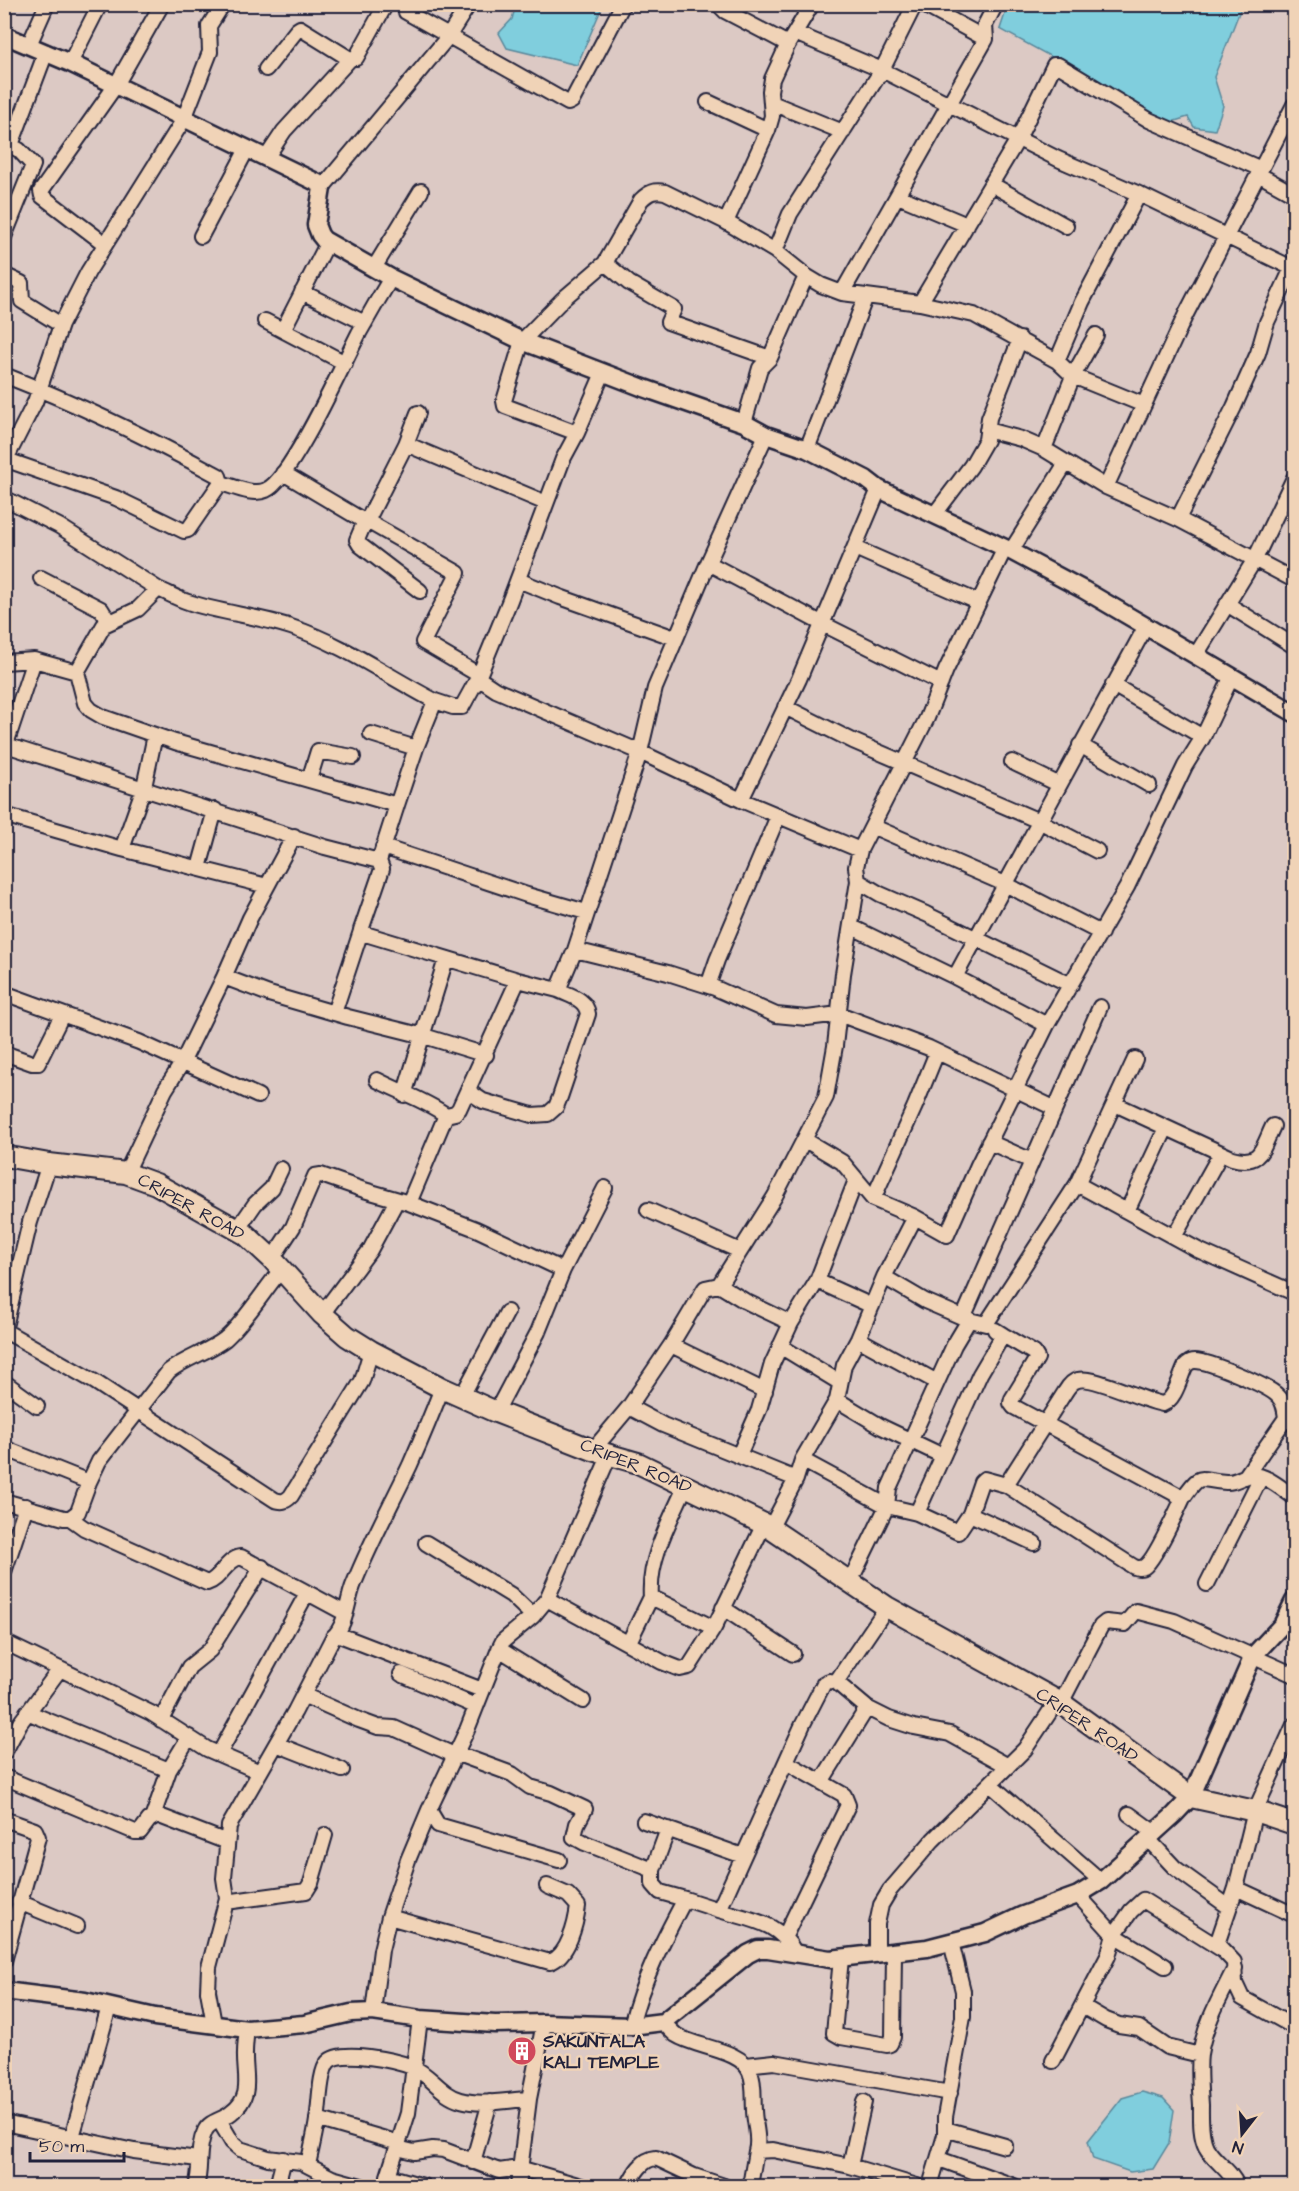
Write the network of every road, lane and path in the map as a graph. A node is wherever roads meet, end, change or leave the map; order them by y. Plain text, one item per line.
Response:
1 (47, 4) edge
2 (100, 4) edge
3 (162, 4) edge
4 (223, 4) edge
5 (386, 4) edge
6 (469, 4) edge
7 (623, 4) edge
8 (718, 4) edge
9 (812, 4) edge
10 (915, 4) edge
11 (922, 4) edge
12 (996, 4) edge
13 (402, 6) edge
14 (4, 34) edge
15 (448, 37) junction
16 (792, 39) junction
17 (986, 39) junction
18 (29, 45) junction
19 (46, 52) junction
20 (356, 58) dead end
21 (70, 63) junction
22 (267, 69) dead end
23 (882, 70) junction
24 (116, 85) junction
25 (708, 102) dead end
26 (772, 103) junction
27 (949, 104) junction
28 (1294, 105) edge
29 (184, 119) junction
30 (768, 130) junction
31 (843, 132) junction
32 (1018, 139) junction
33 (8, 143) edge
34 (248, 149) junction
35 (266, 158) junction
36 (1260, 172) junction
37 (991, 184) junction
38 (322, 188) junction
39 (421, 191) dead end
40 (1139, 194) junction
41 (1294, 194) edge
42 (898, 196) junction
43 (726, 222) junction
44 (967, 225) junction
45 (1066, 226) dead end
46 (201, 236) dead end
47 (1226, 236) junction
48 (4, 237) edge
49 (328, 242) junction
50 (105, 244) junction
51 (775, 251) junction
52 (605, 263) junction
53 (1293, 266) edge
54 (374, 268) junction
55 (4, 275) edge
56 (806, 276) junction
57 (390, 278) junction
58 (1290, 285) edge
59 (302, 292) junction
60 (842, 293) junction
61 (866, 296) junction
62 (920, 303) junction
63 (265, 321) dead end
64 (365, 323) junction
65 (61, 325) junction
66 (283, 330) junction
67 (1096, 335) dead end
68 (1020, 339) junction
69 (522, 341) junction
70 (770, 358) junction
71 (1056, 361) junction
72 (345, 363) junction
73 (603, 373) junction
74 (4, 375) edge
75 (1073, 376) junction
76 (39, 388) junction
77 (1144, 405) junction
78 (418, 413) dead end
79 (744, 423) junction
80 (987, 429) junction
81 (577, 433) junction
82 (766, 435) junction
83 (406, 444) junction
84 (807, 449) junction
85 (1044, 449) junction
86 (5, 460) edge
87 (1066, 463) junction
88 (283, 473) junction
89 (1294, 479) edge
90 (221, 483) junction
91 (1106, 487) junction
92 (879, 489) junction
93 (4, 498) edge
94 (546, 503) junction
95 (934, 515) junction
96 (1178, 519) junction
97 (366, 521) junction
98 (855, 548) junction
99 (1008, 550) junction
100 (1255, 560) junction
101 (708, 563) junction
102 (41, 579) dead end
103 (518, 580) junction
104 (1294, 580) edge
105 (158, 589) junction
106 (420, 591) dead end
107 (978, 602) junction
108 (1227, 604) junction
109 (109, 622) junction
110 (823, 624) junction
111 (1146, 626) junction
112 (675, 638) junction
113 (1294, 646) edge
114 (1196, 655) junction
115 (34, 660) junction
116 (4, 662) edge
117 (77, 672) junction
118 (1232, 676) junction
119 (478, 678) junction
120 (941, 683) junction
121 (1113, 685) junction
122 (435, 701) junction
123 (785, 707) junction
124 (1294, 713) edge
125 (371, 734) dead end
126 (155, 735) junction
127 (1203, 737) junction
128 (1080, 745) junction
129 (5, 747) edge
130 (416, 748) junction
131 (640, 752) junction
132 (353, 757) dead end
133 (1012, 762) dead end
134 (905, 763) junction
135 (309, 780) junction
136 (1058, 784) junction
137 (1149, 785) dead end
138 (144, 788) junction
139 (741, 800) junction
140 (397, 805) junction
141 (215, 810) junction
142 (4, 815) edge
143 (778, 816) junction
144 (1039, 820) junction
145 (874, 827) junction
146 (294, 836) junction
147 (384, 847) junction
148 (122, 849) junction
149 (860, 850) junction
150 (1096, 851) dead end
151 (379, 861) junction
152 (199, 868) junction
153 (858, 881) junction
154 (1005, 884) junction
155 (267, 886) junction
156 (586, 912) junction
157 (852, 927) junction
158 (361, 931) junction
159 (1101, 933) junction
160 (976, 939) junction
161 (574, 950) junction
162 (446, 959) junction
163 (224, 977) junction
164 (955, 977) junction
165 (519, 980) junction
166 (1071, 985) junction
167 (708, 986) junction
168 (558, 990) junction
169 (4, 993) edge
170 (1100, 1007) dead end
171 (334, 1013) junction
172 (839, 1014) junction
173 (63, 1015) junction
174 (1047, 1025) junction
175 (424, 1036) junction
176 (937, 1052) junction
177 (4, 1053) edge
178 (486, 1055) junction
179 (1135, 1059) dead end
180 (182, 1063) junction
181 (377, 1080) dead end
182 (1016, 1088) junction
183 (468, 1091) junction
184 (404, 1095) junction
185 (258, 1096) dead end
186 (1115, 1104) junction
187 (1054, 1108) junction
188 (446, 1115) junction
189 (1274, 1126) dead end
190 (1166, 1128) junction
191 (805, 1140) junction
192 (989, 1142) junction
193 (1221, 1153) junction
194 (4, 1156) edge
195 (1032, 1161) junction
196 (49, 1164) junction
197 (281, 1169) dead end
198 (126, 1173) junction
199 (856, 1180) junction
200 (1077, 1184) junction
201 (604, 1188) dead end
202 (873, 1199) junction
203 (403, 1201) junction
204 (648, 1210) dead end
205 (1127, 1211) junction
206 (915, 1217) junction
207 (237, 1230) junction
208 (1174, 1237) junction
209 (740, 1251) junction
210 (276, 1264) junction
211 (563, 1270) junction
212 (884, 1277) junction
213 (817, 1281) junction
214 (718, 1285) junction
215 (1294, 1293) edge
216 (872, 1306) junction
217 (507, 1312) dead end
218 (322, 1314) junction
219 (966, 1319) junction
220 (791, 1323) junction
221 (986, 1324) junction
222 (5, 1331) edge
223 (1003, 1335) junction
224 (858, 1339) junction
225 (671, 1345) junction
226 (780, 1346) junction
227 (371, 1351) junction
228 (4, 1382) edge
229 (839, 1382) junction
230 (937, 1382) junction
231 (442, 1388) junction
232 (765, 1391) junction
233 (462, 1396) junction
234 (837, 1400) junction
235 (38, 1406) dead end
236 (629, 1407) junction
237 (138, 1412) junction
238 (496, 1412) junction
239 (1290, 1421) edge
240 (1045, 1424) junction
241 (910, 1441) junction
242 (4, 1448) edge
243 (602, 1452) junction
244 (739, 1455) junction
245 (943, 1456) junction
246 (802, 1460) junction
247 (1245, 1477) junction
248 (1261, 1477) junction
249 (796, 1479) junction
250 (89, 1482) junction
251 (686, 1485) junction
252 (1006, 1485) junction
253 (1294, 1497) edge
254 (1183, 1498) junction
255 (4, 1501) edge
256 (26, 1506) junction
257 (887, 1506) junction
258 (917, 1513) junction
259 (970, 1514) junction
260 (70, 1518) junction
261 (767, 1526) junction
262 (426, 1543) dead end
263 (1034, 1543) dead end
264 (262, 1567) junction
265 (4, 1572) edge
266 (850, 1582) junction
267 (1207, 1584) dead end
268 (307, 1593) junction
269 (651, 1597) junction
270 (548, 1599) junction
271 (1294, 1601) edge
272 (887, 1607) junction
273 (723, 1608) junction
274 (345, 1613) junction
275 (533, 1616) junction
276 (714, 1628) junction
277 (1288, 1628) edge
278 (337, 1634) junction
279 (4, 1642) edge
280 (629, 1642) junction
281 (499, 1649) junction
282 (793, 1654) dead end
283 (1253, 1656) junction
284 (60, 1669) junction
285 (401, 1674) dead end
286 (1294, 1676) edge
287 (836, 1682) junction
288 (482, 1690) junction
289 (303, 1695) junction
290 (583, 1701) dead end
291 (1059, 1702) junction
292 (475, 1706) junction
293 (867, 1708) junction
294 (27, 1712) junction
295 (161, 1720) junction
296 (1294, 1725) edge
297 (189, 1737) junction
298 (276, 1744) junction
299 (4, 1753) edge
300 (219, 1754) junction
301 (455, 1754) junction
302 (786, 1762) junction
303 (1008, 1766) junction
304 (169, 1770) junction
305 (342, 1770) dead end
306 (260, 1772) junction
307 (4, 1777) edge
308 (821, 1782) junction
309 (990, 1784) junction
310 (1191, 1797) junction
311 (429, 1810) junction
312 (1255, 1812) junction
313 (1129, 1814) dead end
314 (153, 1816) junction
315 (4, 1819) edge
316 (644, 1821) dead end
317 (1294, 1824) edge
318 (668, 1829) junction
319 (325, 1835) dead end
320 (1152, 1836) junction
321 (227, 1842) junction
322 (742, 1856) junction
323 (559, 1860) dead end
324 (653, 1870) junction
325 (1101, 1881) junction
326 (547, 1886) dead end
327 (1236, 1888) junction
328 (1078, 1895) junction
329 (685, 1899) junction
330 (19, 1902) junction
331 (226, 1902) junction
332 (1229, 1906) junction
333 (718, 1910) junction
334 (1294, 1915) edge
335 (389, 1917) junction
336 (76, 1926) dead end
337 (1114, 1935) junction
338 (785, 1936) junction
339 (951, 1942) junction
340 (1221, 1949) junction
341 (795, 1953) junction
342 (886, 1954) junction
343 (5, 1956) edge
344 (841, 1958) junction
345 (1165, 1966) dead end
346 (1235, 1968) junction
347 (4, 1991) edge
348 (1082, 2006) junction
349 (109, 2007) junction
350 (373, 2012) junction
351 (420, 2019) junction
352 (663, 2022) junction
353 (544, 2023) junction
354 (213, 2024) junction
355 (1294, 2025) edge
356 (632, 2026) junction
357 (247, 2029) junction
358 (1200, 2055) junction
359 (1053, 2061) dead end
360 (746, 2065) junction
361 (414, 2067) junction
362 (950, 2093) junction
363 (529, 2099) junction
364 (490, 2102) junction
365 (864, 2102) dead end
366 (317, 2119) junction
367 (219, 2120) junction
368 (4, 2122) edge
369 (945, 2129) junction
370 (72, 2137) junction
371 (398, 2145) junction
372 (1005, 2146) dead end
373 (756, 2151) junction
374 (198, 2159) junction
375 (284, 2159) junction
376 (939, 2159) junction
377 (473, 2162) junction
378 (308, 2165) junction
379 (850, 2166) junction
380 (519, 2168) junction
381 (386, 2182) edge
382 (196, 2187) edge
383 (277, 2187) edge
384 (361, 2187) edge
385 (423, 2187) edge
386 (518, 2187) edge
387 (581, 2187) edge
388 (628, 2187) edge
389 (724, 2187) edge
390 (750, 2187) edge
391 (917, 2187) edge
392 (930, 2187) edge
393 (1014, 2187) edge
394 (1238, 2187) edge

1 - 18 street
2 - 21 street
3 - 24 street
4 - 29 street
5 - 20 street
6 - 15 street
7 - 15 street
8 - 16 street
9 - 16 street
10 - 23 street
11 - 17 street
12 - 17 street
13 - 15 street
14 - 18 street
15 - 38 street
16 - 23 street
16 - 26 street
17 - 27 street
18 - 19 street
19 - 21 street
19 - 33 street
21 - 24 street
22 - 35 street
23 - 27 street
23 - 31 street
24 - 29 street
24 - 50 street
25 - 30 street
26 - 30 street
26 - 31 street
27 - 32 street
27 - 42 street
28 - 36 street
29 - 34 street
29 - 50 street
30 - 43 street
31 - 51 street
32 - 36 street
32 - 37 street
32 - 40 street
33 - 48 street
34 - 35 street
34 - 46 street
35 - 38 street
36 - 41 street
36 - 47 street
37 - 44 street
37 - 45 street
38 - 49 street
39 - 54 street
40 - 47 street
40 - 71 street
42 - 44 street
42 - 60 street
43 - 51 street
43 - 52 street
44 - 62 street
47 - 53 street
47 - 77 street
49 - 54 street
49 - 59 street
50 - 65 street
51 - 56 street
52 - 69 street
52 - 70 street
53 - 58 street
54 - 57 street
55 - 65 street
56 - 60 street
56 - 70 street
57 - 64 street
57 - 69 street
58 - 96 street
59 - 64 street
59 - 66 street
60 - 61 street
61 - 62 street
61 - 84 street
62 - 68 street
63 - 66 street
64 - 72 street
65 - 76 street
66 - 72 street
67 - 75 street
68 - 71 street
68 - 80 street
69 - 73 street
69 - 81 street
70 - 79 street
71 - 75 street
72 - 88 street
73 - 79 street
73 - 81 street
74 - 76 street
75 - 77 street
75 - 85 street
76 - 86 street
76 - 90 street
77 - 91 street
78 - 83 street
79 - 82 street
80 - 85 street
80 - 95 street
81 - 94 street
82 - 84 street
82 - 101 street
83 - 94 street
83 - 97 street
84 - 92 street
85 - 87 street
86 - 90 street
87 - 91 street
87 - 99 street
88 - 90 street
88 - 97 street
89 - 100 street
91 - 96 street
92 - 95 street
92 - 98 street
93 - 105 street
94 - 103 street
95 - 99 street
96 - 100 street
97 - 106 street
97 - 119 street
98 - 107 street
98 - 110 street
99 - 107 street
99 - 111 street
100 - 104 street
100 - 108 street
101 - 110 street
101 - 112 street
102 - 109 street
103 - 112 street
103 - 119 street
105 - 109 street
105 - 122 street
107 - 120 street
108 - 113 street
108 - 114 street
109 - 117 street
110 - 120 street
110 - 123 street
111 - 114 street
111 - 121 street
112 - 131 street
114 - 118 street
115 - 116 street
115 - 117 street
115 - 129 street
117 - 126 street
118 - 124 street
118 - 127 street
119 - 122 street
119 - 131 street
120 - 134 street
121 - 127 street
121 - 128 street
122 - 130 street
123 - 134 street
123 - 139 street
125 - 130 street
126 - 135 street
126 - 138 street
127 - 159 street
128 - 136 street
128 - 137 street
129 - 138 street
130 - 140 street
131 - 139 street
131 - 156 street
132 - 135 street
133 - 136 street
134 - 144 street
134 - 145 street
135 - 140 street
136 - 144 street
138 - 141 street
138 - 148 street
139 - 143 street
140 - 147 street
141 - 146 street
141 - 152 street
142 - 148 street
143 - 149 street
143 - 167 street
144 - 150 street
144 - 154 street
145 - 149 street
145 - 154 street
146 - 151 street
146 - 155 street
147 - 151 street
147 - 156 street
148 - 152 street
149 - 153 street
151 - 158 street
152 - 155 street
153 - 157 street
153 - 160 street
154 - 159 street
154 - 160 street
155 - 163 street
156 - 161 street
157 - 164 street
157 - 172 street
158 - 162 street
158 - 171 street
159 - 166 street
160 - 164 street
160 - 166 street
161 - 167 street
161 - 168 street
162 - 165 street
162 - 175 street
163 - 171 street
163 - 180 street
164 - 174 street
165 - 168 street
165 - 178 street
166 - 174 street
167 - 172 street
168 - 183 street
169 - 173 street
170 - 187 street
171 - 175 street
172 - 176 street
172 - 191 street
173 - 177 street
173 - 180 street
174 - 182 street
175 - 178 street
175 - 184 street
176 - 182 street
176 - 202 street
178 - 183 street
179 - 186 street
180 - 185 street
180 - 198 street
181 - 184 street
182 - 187 street
182 - 192 street
183 - 188 street
184 - 188 street
186 - 190 street
186 - 200 street
187 - 195 street
188 - 203 street
189 - 193 street
190 - 193 street
190 - 205 street
191 - 199 street
191 - 209 street
192 - 195 street
192 - 206 street
193 - 208 street
194 - 196 main road, CRIPER ROAD
195 - 219 street
196 - 198 main road, CRIPER ROAD
196 - 222 street
197 - 207 street
198 - 207 main road, CRIPER ROAD
199 - 202 street
199 - 213 street
200 - 205 street
200 - 221 street
201 - 211 street
202 - 206 street
203 - 210 street
203 - 211 street
203 - 218 street
204 - 209 street
205 - 208 street
206 - 212 street
207 - 210 main road, CRIPER ROAD
208 - 215 street
209 - 214 street
210 - 218 main road, CRIPER ROAD
210 - 237 street
211 - 238 street
212 - 216 street
212 - 219 street
213 - 216 street
213 - 220 street
214 - 220 street
214 - 225 street
216 - 224 street
217 - 233 street
218 - 227 main road, CRIPER ROAD
219 - 221 street
219 - 230 street
220 - 226 street
221 - 223 street
222 - 237 street
223 - 240 street
223 - 245 street
224 - 229 street
224 - 230 street
225 - 232 street
225 - 236 street
226 - 229 street
226 - 232 street
227 - 231 main road, CRIPER ROAD
227 - 237 street
228 - 235 street
229 - 234 street
230 - 241 street
231 - 233 main road, CRIPER ROAD
231 - 274 street
232 - 244 street
233 - 238 main road, CRIPER ROAD
234 - 241 street
234 - 246 street
236 - 243 street
236 - 244 street
237 - 250 street
238 - 243 main road, CRIPER ROAD
239 - 240 street
239 - 247 street
240 - 252 street
240 - 254 street
241 - 245 street
241 - 257 street
242 - 250 street
243 - 251 main road, CRIPER ROAD
243 - 270 street
244 - 249 street
245 - 258 street
246 - 249 street
246 - 257 street
247 - 248 street
247 - 254 street
248 - 253 street
248 - 267 street
249 - 261 street
250 - 260 street
251 - 261 main road, CRIPER ROAD
251 - 269 street
252 - 254 street
252 - 259 street
255 - 256 street
256 - 260 street
256 - 265 street
257 - 258 street
257 - 266 street
258 - 259 street
259 - 263 street
260 - 264 street
261 - 266 main road, CRIPER ROAD
261 - 273 street
262 - 275 street
264 - 268 street
264 - 295 street
266 - 272 main road, CRIPER ROAD
268 - 274 street
268 - 300 street
269 - 276 street
269 - 280 street
270 - 275 street
270 - 280 street
271 - 277 street
272 - 287 street
272 - 291 main road, CRIPER ROAD
273 - 276 street
273 - 282 street
274 - 278 street
275 - 281 street
276 - 280 street
277 - 283 street
278 - 288 street
278 - 289 street
279 - 284 street
281 - 288 street
281 - 290 street
283 - 286 street
283 - 291 street
283 - 310 street
284 - 294 street
284 - 295 street
285 - 292 street
287 - 293 street
287 - 302 street
288 - 292 street
289 - 298 street
289 - 301 street
291 - 303 street
291 - 310 main road, CRIPER ROAD
292 - 301 street
293 - 303 street
293 - 308 street
294 - 299 street
294 - 304 street
295 - 297 street
296 - 312 street
297 - 300 street
297 - 304 street
298 - 305 street
298 - 306 street
300 - 306 street
301 - 311 street
301 - 324 street
302 - 308 street
302 - 322 street
303 - 309 street
304 - 314 street
306 - 321 street
307 - 314 street
308 - 338 street
309 - 325 street
309 - 342 street
310 - 312 main road, CRIPER ROAD
310 - 320 street
311 - 323 street
311 - 335 street
312 - 317 main road, CRIPER ROAD
312 - 327 street
313 - 320 street
314 - 321 street
315 - 330 street
316 - 318 street
318 - 322 street
318 - 324 street
319 - 331 street
320 - 325 street
320 - 332 street
321 - 331 street
322 - 333 street
324 - 329 street
325 - 328 street
326 - 335 street
327 - 332 street
327 - 334 street
328 - 337 street
328 - 339 street
329 - 333 street
329 - 356 street
330 - 336 street
330 - 343 street
331 - 354 street
332 - 340 street
333 - 338 street
335 - 350 street
337 - 340 street
337 - 345 street
337 - 348 street
338 - 341 street
339 - 342 street
339 - 362 street
340 - 346 street
341 - 344 street
341 - 352 street
342 - 344 street
342 - 344 street
346 - 355 street
346 - 358 street
347 - 349 street
348 - 358 street
348 - 359 street
349 - 354 street
349 - 370 street
350 - 351 street
350 - 357 street
351 - 353 street
351 - 361 street
352 - 356 street
352 - 360 street
353 - 356 street
353 - 363 street
354 - 357 street
357 - 367 street
358 - 394 street
360 - 362 street
360 - 373 street
361 - 364 street
361 - 366 street
361 - 371 street
362 - 369 street
363 - 364 street
363 - 380 street
364 - 377 street
365 - 379 street
366 - 371 street
366 - 378 street
367 - 374 street
367 - 375 street
368 - 370 street
369 - 372 street
369 - 376 street
370 - 374 street
371 - 377 street
371 - 381 street
373 - 379 street
373 - 390 street
374 - 382 street
375 - 378 street
375 - 383 street
376 - 392 street
376 - 393 street
377 - 380 street
378 - 384 street
379 - 391 street
380 - 386 street
380 - 387 street
381 - 385 street
388 - 389 street

